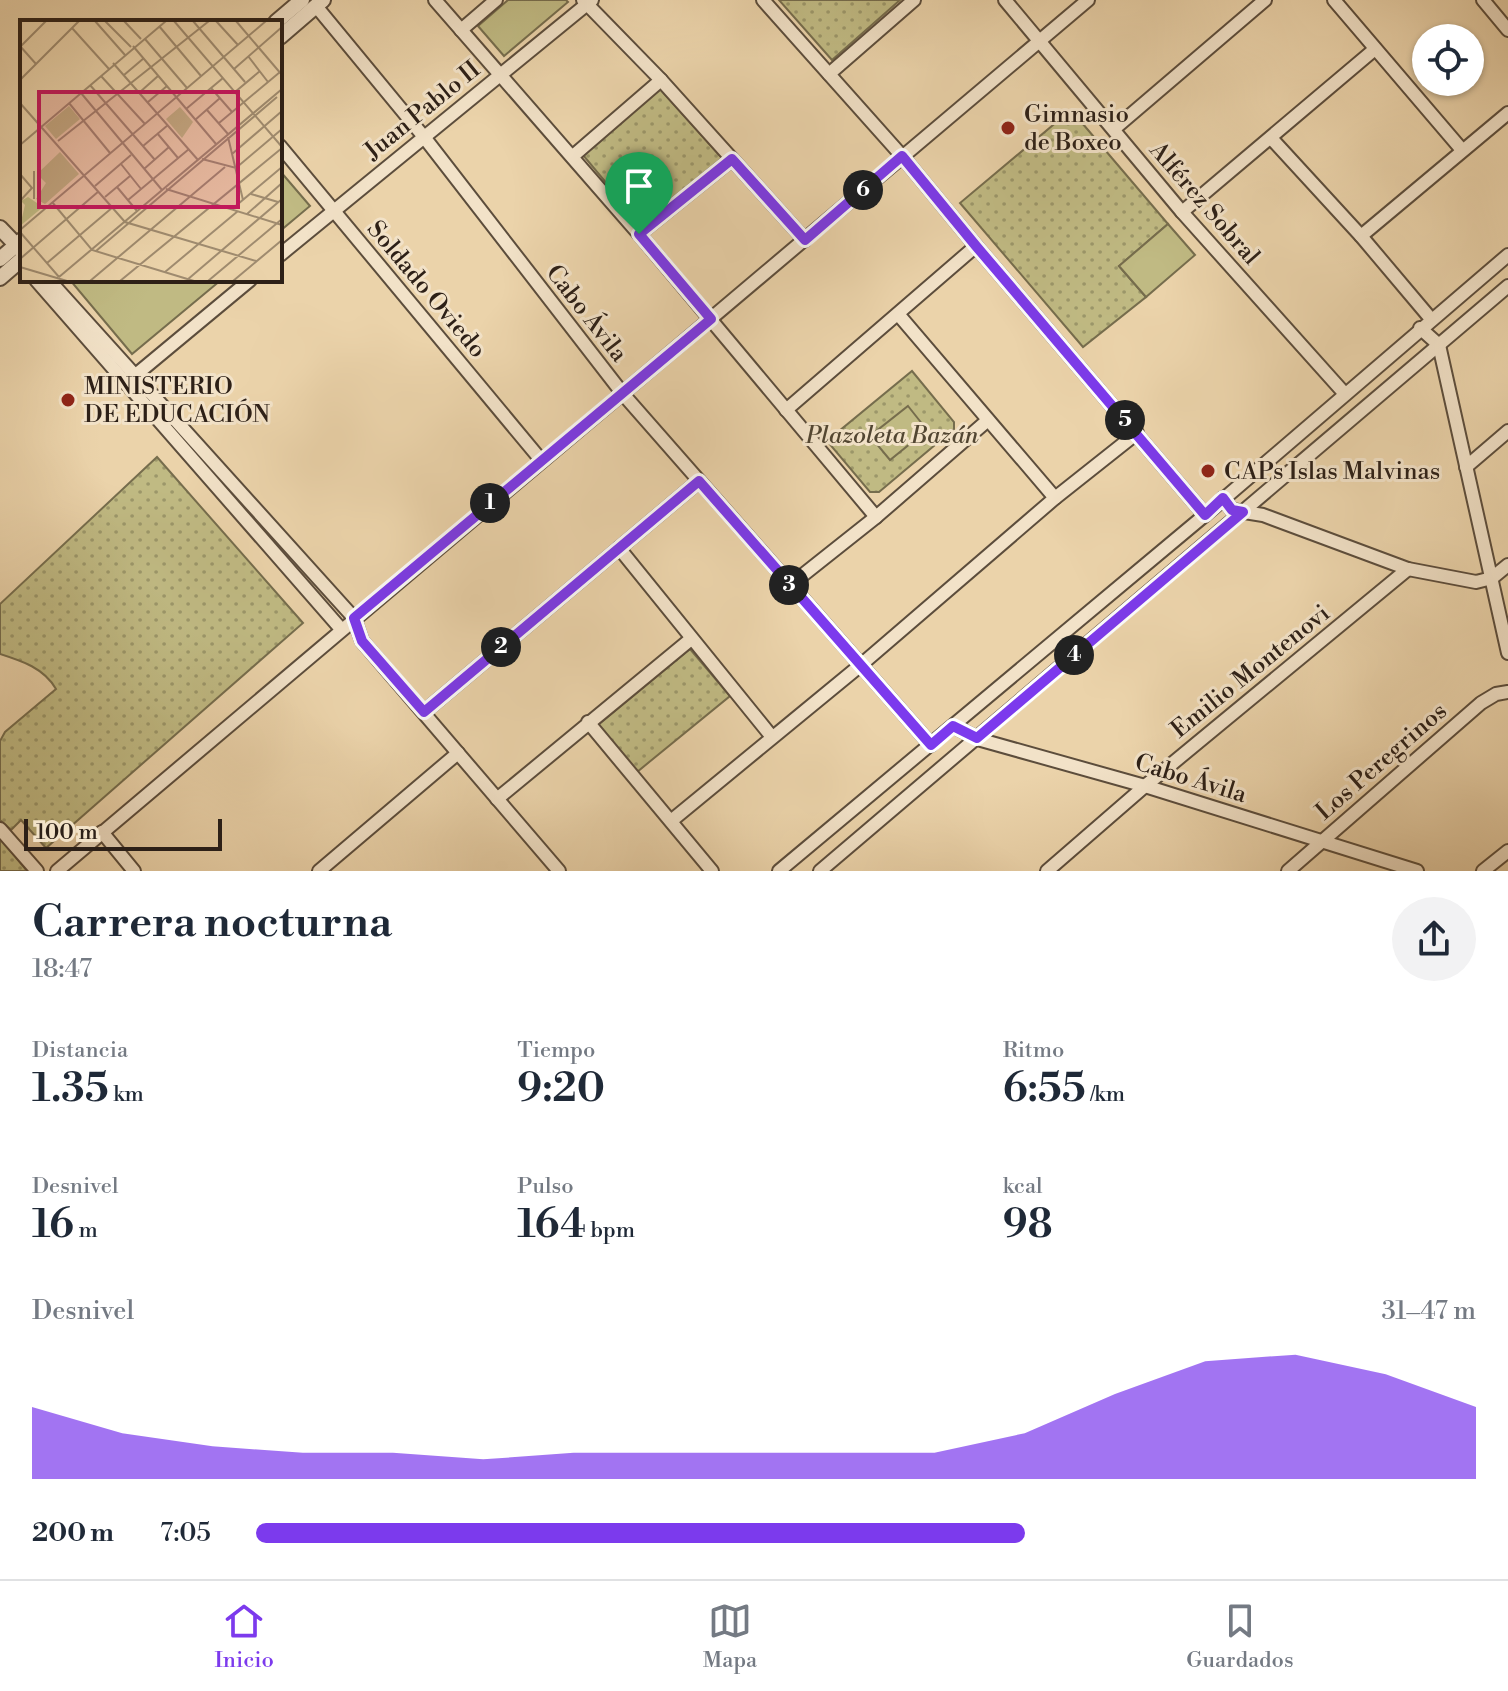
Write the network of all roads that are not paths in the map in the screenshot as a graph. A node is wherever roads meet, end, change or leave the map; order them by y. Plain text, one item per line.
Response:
1 (435, 0) edge
2 (496, 0) edge
3 (763, 0) edge
4 (914, 0) edge
5 (1005, 0) edge
6 (1088, 0) edge
7 (1265, 0) edge
8 (1334, 0) edge
9 (1483, 0) edge
10 (587, 1) edge
11 (314, 2) edge
12 (280, 20) edge
13 (461, 30) junction
14 (1508, 30) edge
15 (282, 35) edge
16 (1040, 41) junction
17 (1375, 49) junction
18 (829, 74) junction
19 (500, 75) junction
20 (661, 80) junction
21 (1508, 113) edge
22 (1114, 129) junction
23 (424, 137) junction
24 (1271, 138) junction
25 (282, 148) edge
26 (1462, 150) junction
27 (573, 156) junction
28 (902, 156) junction
29 (732, 159) junction
30 (333, 211) junction
31 (1182, 212) junction
32 (0, 228) edge
33 (639, 234) junction
34 (1361, 236) junction
35 (805, 240) junction
36 (976, 246) junction
37 (15, 252) edge
38 (282, 253) edge
39 (1508, 255) edge
40 (0, 278) edge
41 (38, 282) edge
42 (51, 282) edge
43 (248, 282) edge
44 (1508, 286) edge
45 (898, 314) junction
46 (711, 319) junction
47 (1431, 319) junction
48 (1420, 328) junction
49 (1439, 345) junction
50 (131, 379) junction
51 (623, 394) junction
52 (1345, 394) junction
53 (786, 410) junction
54 (988, 420) junction
55 (1508, 431) edge
56 (1137, 433) junction
57 (541, 460) junction
58 (1466, 467) junction
59 (699, 481) junction
60 (1055, 498) junction
61 (1223, 498) junction
62 (1243, 512) junction
63 (1205, 515) junction
64 (876, 517) junction
65 (619, 548) junction
66 (1508, 565) edge
67 (1408, 569) junction
68 (1492, 578) junction
69 (789, 586) junction
70 (354, 618) junction
71 (341, 629) junction
72 (691, 639) junction
73 (1508, 653) edge
74 (862, 664) junction
75 (1508, 692) edge
76 (424, 712) junction
77 (588, 722) junction
78 (953, 726) junction
79 (772, 737) junction
80 (977, 738) junction
81 (931, 745) junction
82 (458, 753) junction
83 (1145, 786) junction
84 (497, 799) junction
85 (671, 821) junction
86 (0, 829) edge
87 (102, 832) junction
88 (1322, 841) junction
89 (1508, 851) edge
90 (37, 871) edge
91 (57, 871) edge
92 (134, 871) edge
93 (319, 871) edge
94 (559, 871) edge
95 (712, 871) edge
96 (779, 871) edge
97 (820, 871) edge
98 (1047, 871) edge
99 (1288, 871) edge
100 (1417, 871) edge
101 (1483, 871) edge

1 - 13 street
2 - 13 street
3 - 18 street
4 - 18 street
5 - 16 street, Alférez Sobral
6 - 16 street
7 - 22 street
8 - 17 street
9 - 14 street
10 - 19 street, Juan Pablo II
10 - 20 street
11 - 12 street
11 - 15 street
11 - 23 street, Cabo Ávila
13 - 19 street
16 - 22 street, Alférez Sobral
16 - 28 street
17 - 24 street
17 - 26 street
18 - 28 street
19 - 23 street, Juan Pablo II
19 - 27 street
20 - 27 street
20 - 29 street
21 - 26 street
22 - 31 street, Alférez Sobral
23 - 30 street, Juan Pablo II
23 - 51 street, Cabo Ávila
24 - 31 street
24 - 34 street
25 - 30 street, Soldado Oviedo
26 - 34 street
27 - 33 street
28 - 35 street
28 - 36 street
29 - 33 street
29 - 35 street
30 - 38 street, Juan Pablo II
30 - 57 street, Soldado Oviedo
31 - 52 street, Alférez Sobral
32 - 37 street
33 - 46 street
34 - 47 street
35 - 46 street
36 - 45 street
36 - 56 street
37 - 40 street
39 - 47 street
41 - 50 street
42 - 50 street
43 - 50 street
44 - 49 street
45 - 53 street
45 - 54 street
46 - 51 street
46 - 53 street
47 - 48 street
48 - 49 street
48 - 52 street
49 - 58 street
49 - 62 street
50 - 70 street
50 - 71 street
51 - 57 street
51 - 59 street, Cabo Ávila
52 - 61 street
53 - 64 street
54 - 60 street
54 - 64 street
55 - 58 street
56 - 60 street
56 - 63 street
57 - 70 street
58 - 68 street
59 - 65 street
59 - 69 street, Cabo Ávila
60 - 74 street
61 - 62 street
61 - 63 street
62 - 67 street
62 - 80 street
63 - 78 street
64 - 69 street
65 - 72 street
65 - 76 street
66 - 68 street
67 - 68 street
67 - 83 street, Emilio Montenovi
68 - 73 street
69 - 74 street, Cabo Ávila
70 - 71 street
70 - 76 street
71 - 87 street
72 - 77 street
72 - 79 street
74 - 79 street
74 - 81 street, Cabo Ávila
75 - 88 street, Los Peregrinos
76 - 82 street
77 - 84 street
77 - 85 street
78 - 80 street, Cabo Ávila
78 - 81 street
79 - 85 street
80 - 83 street, Cabo Ávila
80 - 97 street
81 - 96 street
82 - 84 street
82 - 93 street
83 - 88 street, Cabo Ávila
83 - 98 street, Emilio Montenovi
84 - 94 street
85 - 95 street
86 - 90 street
87 - 91 street
87 - 92 street
88 - 99 street, Los Peregrinos
88 - 100 street, Cabo Ávila
89 - 101 street

